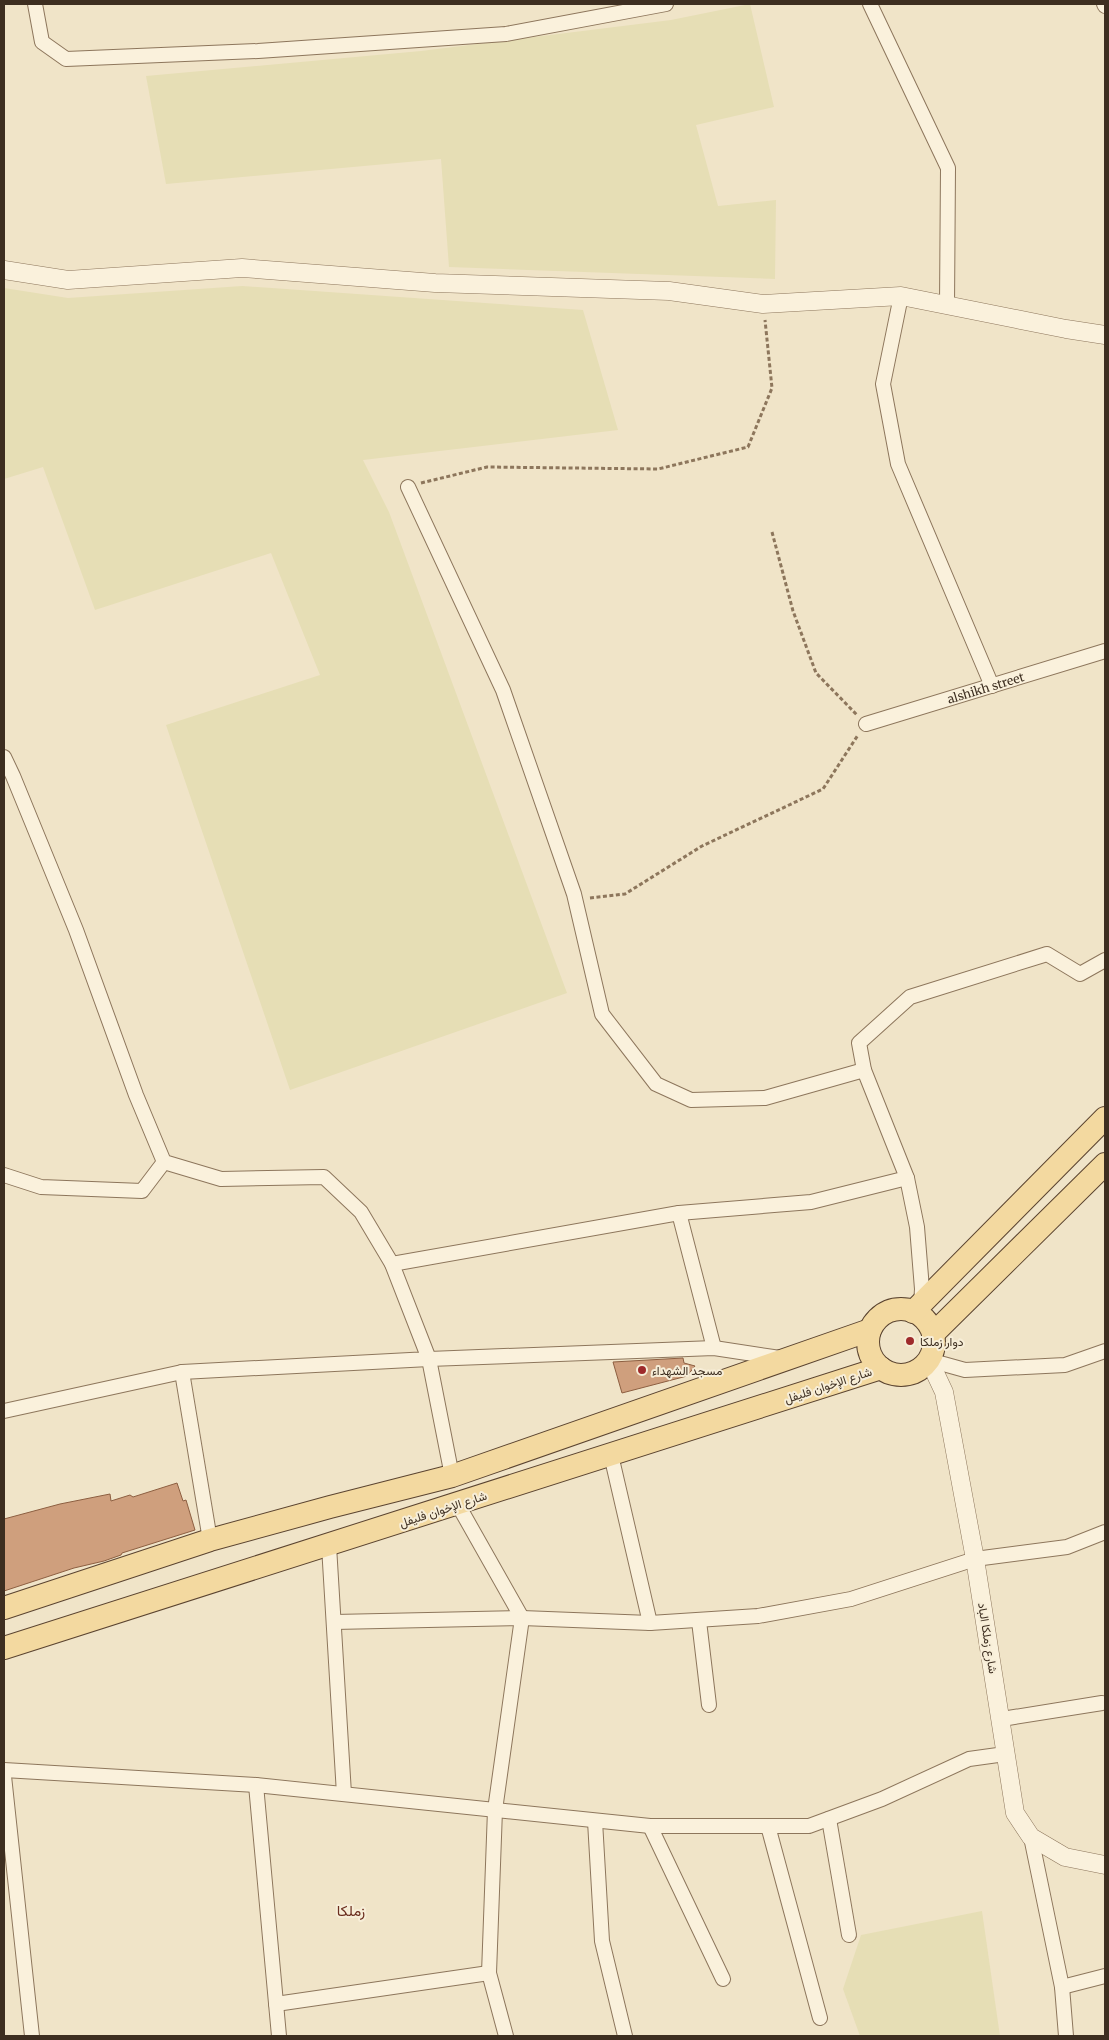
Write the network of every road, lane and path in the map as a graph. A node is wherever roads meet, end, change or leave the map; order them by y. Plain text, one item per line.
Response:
1 (35, 4) edge
2 (666, 4) edge
3 (870, 4) edge
4 (4, 270) edge
5 (901, 296) junction
6 (763, 304) junction
7 (947, 305) junction
8 (1105, 335) edge
9 (408, 487) joint
10 (772, 532) dead end
11 (1105, 651) edge
12 (992, 686) junction
13 (866, 724) junction
14 (4, 757) edge
15 (576, 900) junction
16 (1105, 960) edge
17 (864, 1070) junction
18 (1105, 1118) edge
19 (164, 1162) junction
20 (1105, 1164) edge
21 (4, 1175) edge
22 (907, 1178) junction
23 (679, 1213) junction
24 (392, 1264) junction
25 (917, 1309) junction
26 (870, 1330) junction
27 (933, 1334) junction
28 (714, 1348) junction
29 (1105, 1351) edge
30 (429, 1359) junction
31 (786, 1359) junction
32 (928, 1360) junction
33 (881, 1368) junction
34 (182, 1372) junction
35 (4, 1411) edge
36 (611, 1456) junction
37 (452, 1476) junction
38 (457, 1503) junction
39 (1105, 1532) edge
40 (210, 1540) junction
41 (330, 1546) junction
42 (975, 1560) junction
43 (4, 1608) edge
44 (522, 1618) junction
45 (699, 1621) junction
46 (334, 1622) junction
47 (650, 1623) junction
48 (4, 1648) edge
49 (1102, 1703) dead end
50 (709, 1705) dead end
51 (1002, 1719) junction
52 (1005, 1754) junction
53 (4, 1770) edge
54 (4, 1776) edge
55 (256, 1785) junction
56 (344, 1794) junction
57 (494, 1810) junction
58 (829, 1819) junction
59 (595, 1821) junction
60 (650, 1826) junction
61 (768, 1826) junction
62 (1031, 1837) junction
63 (1105, 1865) edge
64 (849, 1935) dead end
65 (489, 1973) junction
66 (1105, 1976) edge
67 (723, 1979) dead end
68 (1062, 1987) junction
69 (276, 2004) junction
70 (820, 2018) dead end
71 (32, 2036) edge
72 (279, 2036) edge
73 (506, 2036) edge
74 (625, 2036) edge
75 (1066, 2036) edge

1 - 2 street
3 - 7 street
4 - 6 street
5 - 6 street
5 - 7 street
5 - 12 street
6 - 9 path
7 - 8 street
9 - 15 street
10 - 13 path
11 - 12 street, alshikh street
12 - 13 street, alshikh street
13 - 15 path
14 - 19 street
15 - 17 street
16 - 17 street
17 - 22 street
18 - 25 main road
19 - 21 street
19 - 24 street
20 - 27 main road
22 - 23 street
22 - 25 street
23 - 24 street
23 - 28 street
24 - 30 street
25 - 26 main road
25 - 27 main road
26 - 31 main road
26 - 33 main road
27 - 32 main road
28 - 30 street
28 - 31 street
29 - 32 street
30 - 34 street
30 - 37 street
31 - 37 main road
32 - 33 main road
32 - 42 street, شارع زملكا الباد
33 - 36 main road, شارع الإخوان فليفل
34 - 35 street
34 - 40 street
36 - 38 main road, شارع الإخوان فليفل
36 - 47 street
37 - 40 main road
38 - 41 main road, شارع الإخوان فليفل
38 - 44 street
39 - 42 street
40 - 43 main road
41 - 46 street
41 - 48 main road, شارع الإخوان فليفل
42 - 45 street
42 - 51 street, شارع زملكا الباد
44 - 46 street
44 - 47 street
44 - 57 street
45 - 47 street
45 - 50 street
46 - 56 street
49 - 51 street
51 - 52 street, شارع زملكا الباد
52 - 58 street
52 - 62 street, شارع زملكا الباد
53 - 55 street
54 - 71 street
55 - 56 street
55 - 69 street
56 - 57 street
57 - 59 street
57 - 65 street
58 - 61 street
58 - 64 street
59 - 60 street
59 - 74 street
60 - 61 street
60 - 67 street
61 - 70 street
62 - 63 street, شارع زملكا الباد
62 - 68 street
65 - 69 street
65 - 73 street
66 - 68 street
68 - 75 street
69 - 72 street

